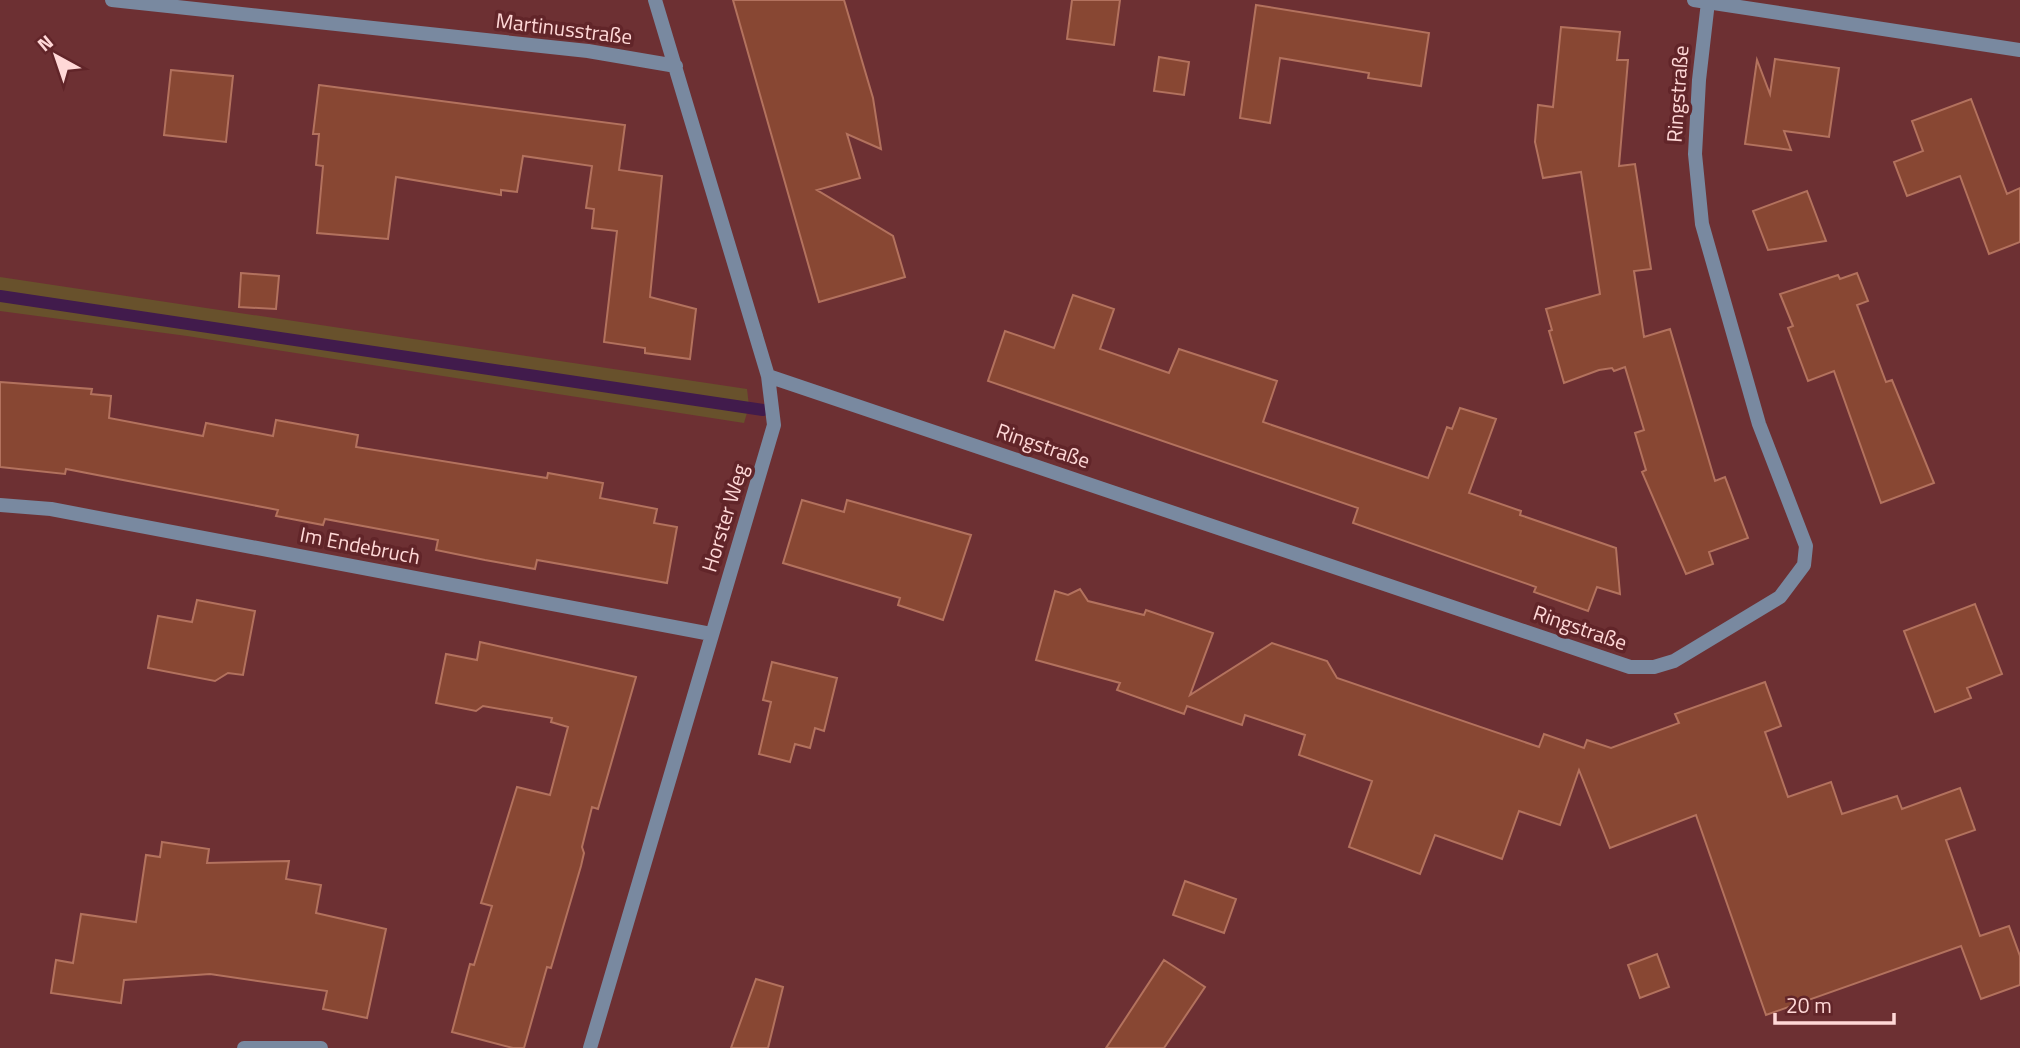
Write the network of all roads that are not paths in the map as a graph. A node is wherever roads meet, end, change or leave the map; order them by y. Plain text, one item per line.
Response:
1 (112, 0) edge
2 (655, 0) edge
3 (1701, 1) edge
4 (2020, 50) edge
5 (676, 66) junction
6 (768, 376) junction
7 (0, 505) edge
8 (711, 634) junction
9 (244, 1048) edge
10 (321, 1048) edge
11 (590, 1048) edge

1 - 5 street, Martinusstraße
2 - 5 street, Horster Weg
3 - 4 street, Ringstraße
3 - 6 street, Ringstraße
5 - 6 street, Horster Weg
6 - 8 street, Horster Weg
7 - 8 street, Im Endebruch
8 - 11 street, Horster Weg
9 - 10 street

